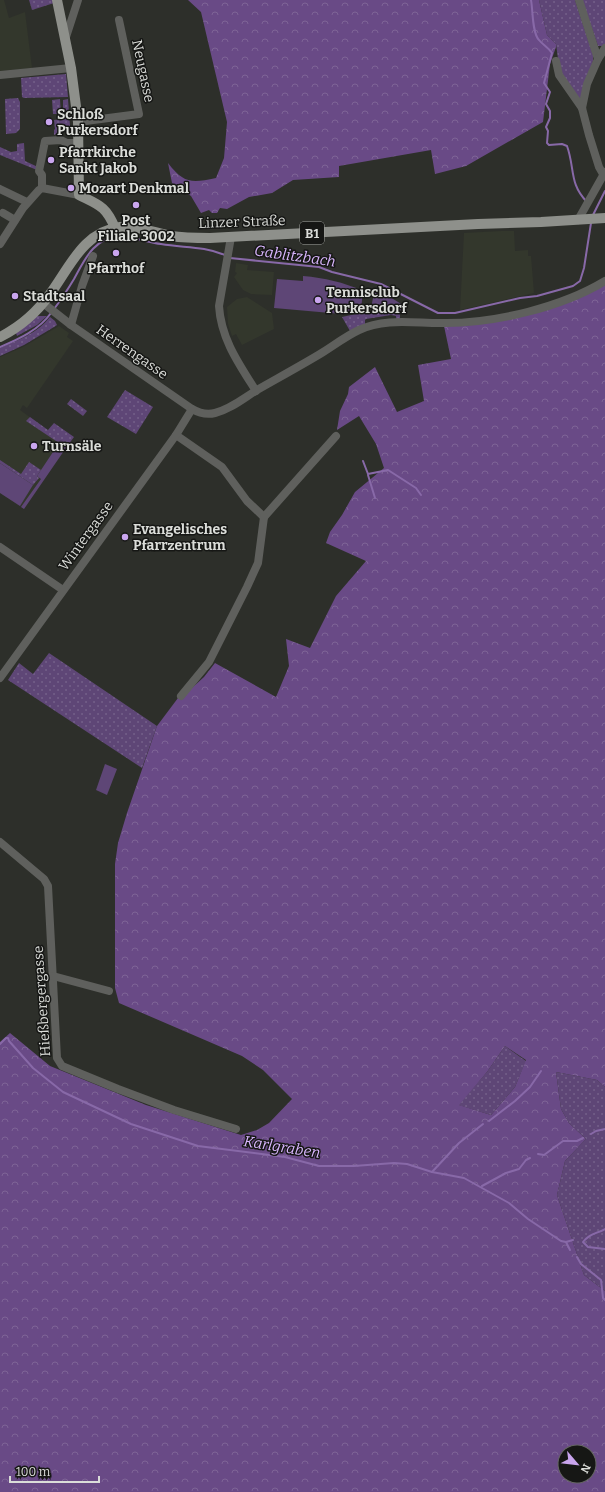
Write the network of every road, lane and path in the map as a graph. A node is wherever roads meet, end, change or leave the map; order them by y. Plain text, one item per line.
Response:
1 (57, 0) edge
2 (78, 0) edge
3 (579, 0) edge
4 (119, 20) dead end
5 (65, 40) junction
6 (605, 48) edge
7 (598, 59) junction
8 (556, 61) dead end
9 (71, 68) junction
10 (0, 75) edge
11 (582, 108) junction
12 (78, 122) junction
13 (78, 143) junction
14 (604, 173) edge
15 (42, 188) junction
16 (0, 190) edge
17 (79, 195) junction
18 (25, 205) junction
19 (3, 213) dead end
20 (583, 216) junction
21 (605, 218) edge
22 (16, 224) junction
23 (115, 228) junction
24 (231, 237) junction
25 (4, 243) edge
26 (92, 256) dead end
27 (605, 280) edge
28 (50, 309) junction
29 (71, 325) junction
30 (0, 337) edge
31 (256, 391) junction
32 (192, 409) junction
33 (176, 435) junction
34 (336, 436) dead end
35 (264, 517) junction
36 (0, 547) edge
37 (63, 590) junction
38 (0, 678) edge
39 (181, 696) dead end
40 (0, 842) edge
41 (54, 976) junction
42 (108, 991) dead end
43 (236, 1129) dead end

1 - 5 main road
2 - 5 street
3 - 7 street
4 - 12 street, Neugasse
5 - 9 main road
6 - 7 street
7 - 11 street
8 - 11 street
9 - 10 street
9 - 12 main road
11 - 14 street
12 - 13 main road
13 - 15 street
13 - 17 main road
14 - 20 street
15 - 17 street
15 - 18 street
16 - 18 street
17 - 23 main road
18 - 22 street
19 - 22 street
20 - 21 main road, Linzer Straße / B1
20 - 24 main road, Linzer Straße / B1
22 - 25 street
23 - 24 main road, Linzer Straße / B1
23 - 28 main road, Linzer Straße / B1
24 - 31 street
26 - 29 street
27 - 31 street
28 - 29 street, Herrengasse
28 - 30 main road, Linzer Straße / B1
29 - 32 street, Herrengasse
31 - 32 street
32 - 33 street, Wintergasse
33 - 35 street
33 - 37 street, Wintergasse
34 - 35 street
35 - 39 street
36 - 37 street
37 - 38 street, Wintergasse
40 - 41 street, Hießbergergasse
41 - 42 street
41 - 43 street, Hießbergergasse

